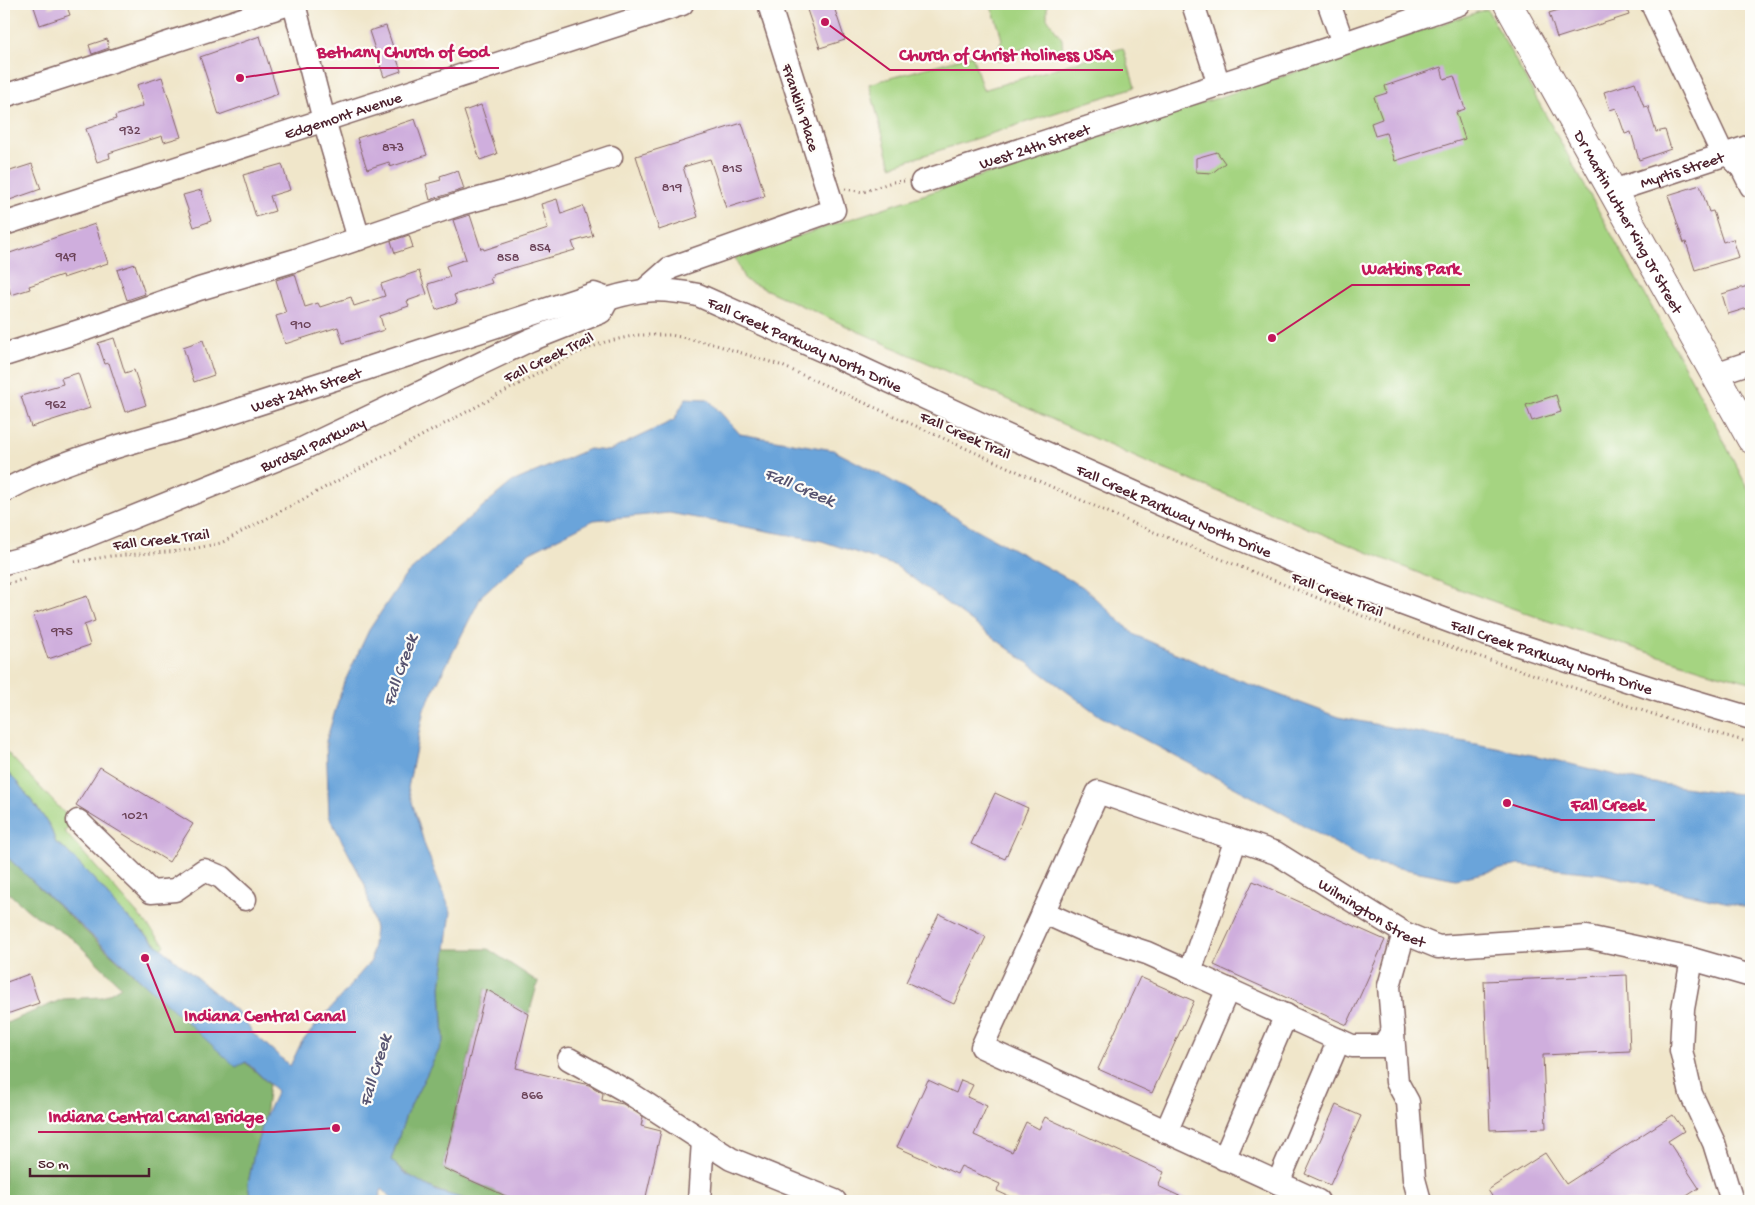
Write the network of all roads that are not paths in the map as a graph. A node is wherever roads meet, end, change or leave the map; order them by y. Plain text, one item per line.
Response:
1 (287, 4) edge
2 (682, 4) edge
3 (769, 4) edge
4 (1193, 4) edge
5 (1329, 4) edge
6 (1459, 4) edge
7 (1508, 4) edge
8 (1652, 4) edge
9 (1343, 43) junction
10 (1219, 85) junction
11 (4, 96) edge
12 (324, 120) junction
13 (1751, 146) edge
14 (1726, 154) junction
15 (610, 157) dead end
16 (922, 182) road end
17 (1751, 186) edge
18 (1614, 191) junction
19 (4, 224) edge
20 (358, 239) junction
21 (645, 290) junction
22 (608, 299) junction
23 (4, 355) edge
24 (1751, 362) edge
25 (1715, 374) junction
26 (1751, 440) edge
27 (4, 492) edge
28 (8, 573) edge
29 (1751, 718) edge
30 (78, 821) dead end
31 (1236, 839) junction
32 (245, 899) dead end
33 (1043, 912) junction
34 (1404, 933) junction
35 (1692, 959) junction
36 (1190, 972) junction
37 (1751, 976) edge
38 (1228, 989) junction
39 (1286, 1015) junction
40 (1339, 1040) junction
41 (1391, 1047) junction
42 (569, 1059) dead end
43 (1166, 1132) junction
44 (703, 1140) junction
45 (1224, 1159) junction
46 (1278, 1184) junction
47 (699, 1201) edge
48 (835, 1201) edge
49 (1318, 1201) edge
50 (1420, 1201) edge
51 (1732, 1201) edge

1 - 11 street
1 - 12 street
2 - 12 street, Edgemont Avenue
3 - 21 street, Franklin Place
4 - 10 street
5 - 9 street
6 - 9 street, West 24th Street
7 - 18 main road, Dr Martin Luther King Jr Street
8 - 14 street
9 - 10 street, West 24th Street
10 - 16 street, West 24th Street
12 - 19 street, Edgemont Avenue
12 - 20 street
13 - 14 street, Myrtis Street
14 - 17 street
14 - 18 street, Myrtis Street
15 - 20 street
18 - 25 main road, Dr Martin Luther King Jr Street
20 - 23 street
21 - 22 street, Fall Creek Parkway North Drive
21 - 29 street, Fall Creek Parkway North Drive
22 - 27 street, West 24th Street
22 - 28 street, Burdsal Parkway
24 - 25 street
25 - 26 main road, Dr Martin Luther King Jr Street
30 - 32 street
31 - 33 street, Wilmington Street
31 - 34 street, Wilmington Street
31 - 36 street
33 - 36 street
33 - 43 street
34 - 35 street, Wilmington Street
34 - 41 street
35 - 37 street, Wilmington Street
35 - 51 street
36 - 38 street
38 - 39 street
38 - 43 street
39 - 40 street
39 - 45 street
40 - 41 street
40 - 46 street
41 - 50 street
42 - 44 street
43 - 45 street
44 - 47 street
44 - 48 street
45 - 46 street
46 - 49 street

